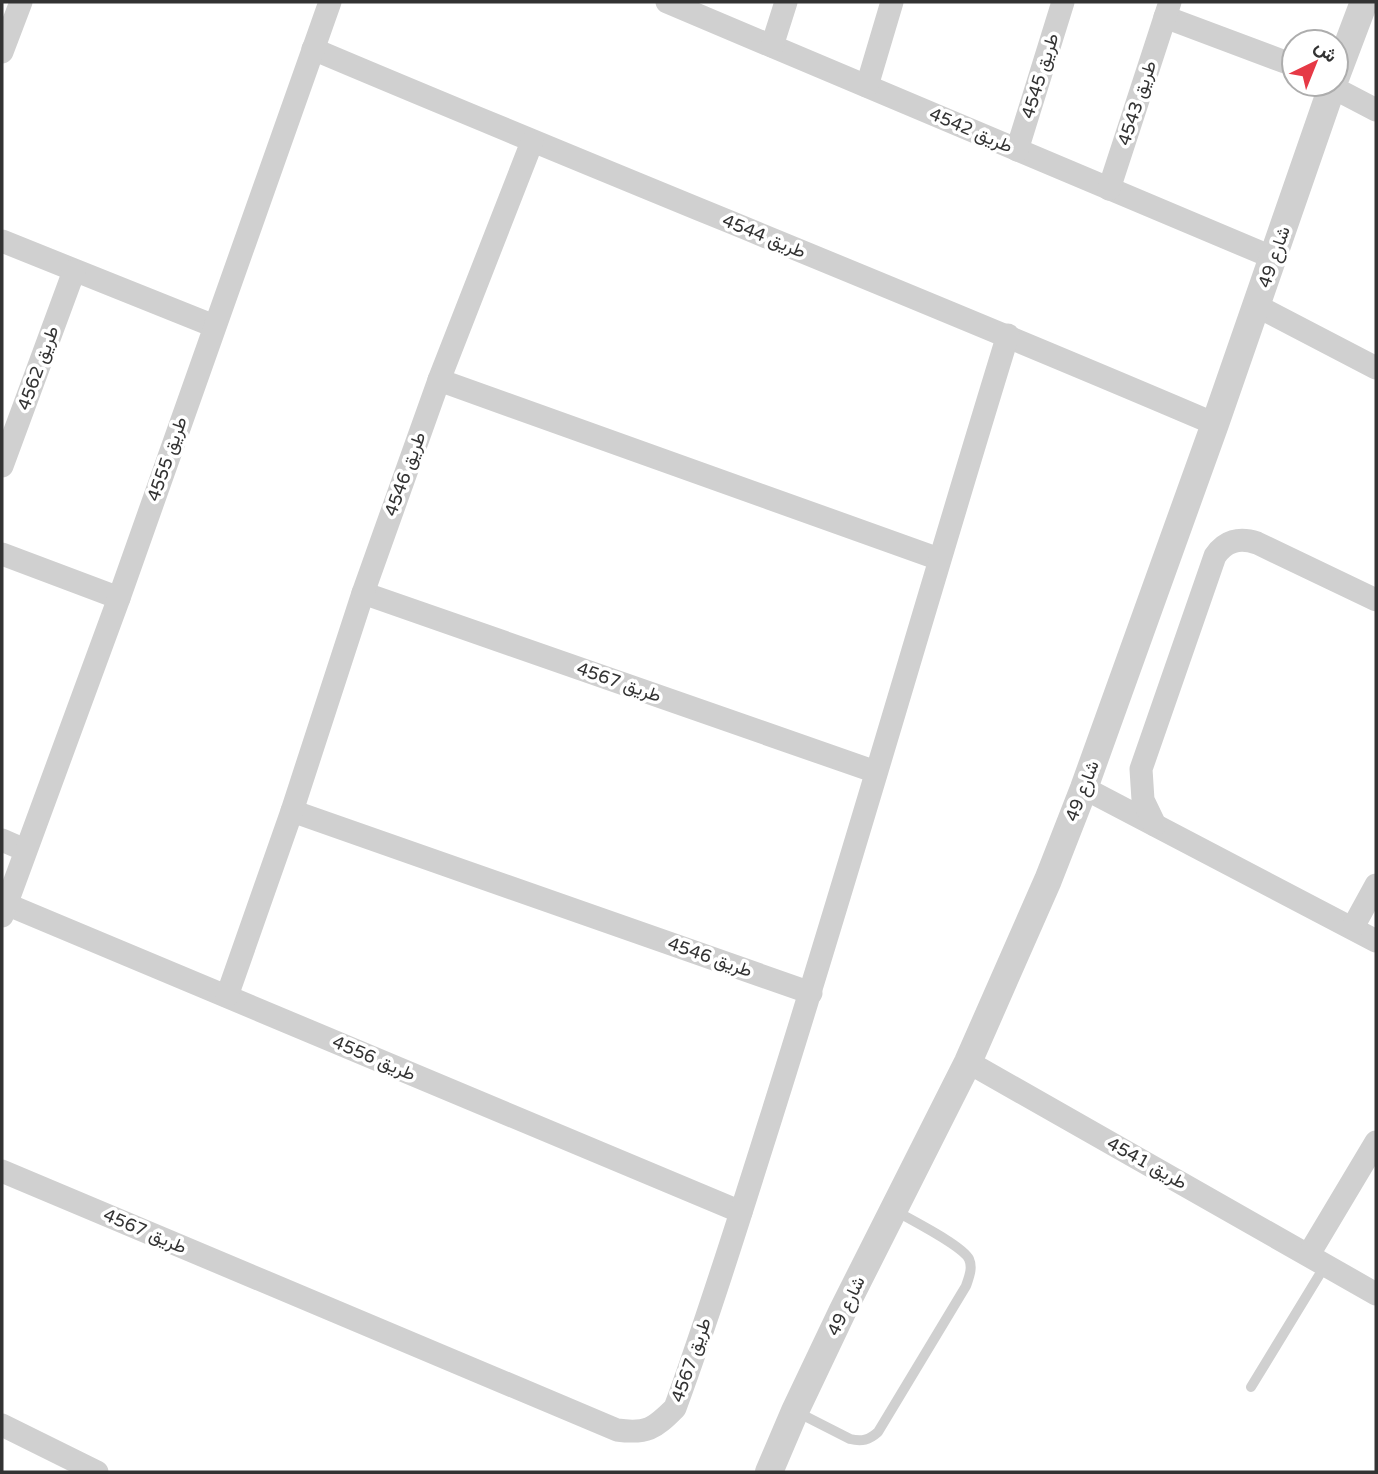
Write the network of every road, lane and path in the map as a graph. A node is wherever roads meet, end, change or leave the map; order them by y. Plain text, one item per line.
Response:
1 (21, 2) edge
2 (330, 2) edge
3 (786, 2) edge
4 (892, 2) edge
5 (1063, 2) edge
6 (1364, 2) edge
7 (675, 3) edge
8 (1168, 10) edge
9 (1350, 40) edge
10 (772, 46) junction
11 (313, 49) junction
12 (2, 52) edge
13 (1280, 60) edge
14 (867, 86) junction
15 (1350, 93) edge
16 (1329, 98) edge
17 (1376, 110) edge
18 (532, 142) junction
19 (1017, 150) junction
20 (1109, 189) junction
21 (2, 242) edge
22 (1274, 258) junction
23 (74, 271) junction
24 (1257, 306) junction
25 (214, 326) junction
26 (1008, 335) junction
27 (1376, 368) edge
28 (439, 380) junction
29 (1215, 424) junction
30 (2, 466) edge
31 (2, 554) edge
32 (939, 559) junction
33 (363, 593) junction
34 (119, 598) junction
35 (1376, 600) edge
36 (876, 772) junction
37 (1084, 788) junction
38 (292, 811) junction
39 (1155, 825) junction
40 (2, 841) edge
41 (25, 850) junction
42 (1376, 885) edge
43 (4, 910) edge
44 (1353, 927) junction
45 (1376, 941) edge
46 (811, 993) junction
47 (227, 996) junction
48 (968, 1062) junction
49 (1376, 1142) edge
50 (2, 1171) edge
51 (894, 1210) junction
52 (741, 1212) junction
53 (1318, 1259) junction
54 (1376, 1294) edge
55 (1251, 1387) dead end
56 (794, 1411) junction
57 (2, 1425) edge
58 (95, 1472) edge
59 (769, 1472) edge

1 - 12 street
2 - 11 street, طريق 4555
3 - 10 street
4 - 14 street
5 - 19 street, طريق 4545
6 - 9 street, شارع 49
7 - 10 street, طريق 4542
8 - 13 street, طريق 4543
8 - 20 street, طريق 4543
10 - 14 street, طريق 4542
11 - 18 street, طريق 4544
11 - 25 street, طريق 4555
14 - 19 street, طريق 4542
15 - 17 street
16 - 22 street, شارع 49
18 - 26 street, طريق 4544
18 - 28 street, طريق 4546
19 - 20 street, طريق 4542
20 - 22 street, طريق 4542
21 - 23 street
22 - 24 street, شارع 49
23 - 25 street
23 - 30 street, طريق 4562
24 - 27 street
24 - 29 street, شارع 49
25 - 34 street, طريق 4555
26 - 29 street, طريق 4544
26 - 32 street, طريق 4567
28 - 32 street
28 - 33 street, طريق 4546
29 - 37 street, شارع 49
31 - 34 street
32 - 36 street, طريق 4567
33 - 36 street, طريق 4567
33 - 38 street, طريق 4546
34 - 41 street, طريق 4555
35 - 39 street
36 - 46 street, طريق 4567
37 - 39 street
37 - 48 street, شارع 49
38 - 46 street, طريق 4546
38 - 47 street, طريق 4546
39 - 44 street
40 - 41 street
41 - 43 street, طريق 4555
42 - 44 street
43 - 47 street, طريق 4556
44 - 45 street
46 - 52 street, طريق 4567
47 - 52 street, طريق 4556
48 - 51 street, شارع 49
48 - 53 street, طريق 4541
49 - 53 street
50 - 52 street, طريق 4567
51 - 56 street, شارع 49
51 - 56 lane
53 - 54 street, طريق 4541
53 - 55 lane
56 - 59 street, شارع 49
57 - 58 street

